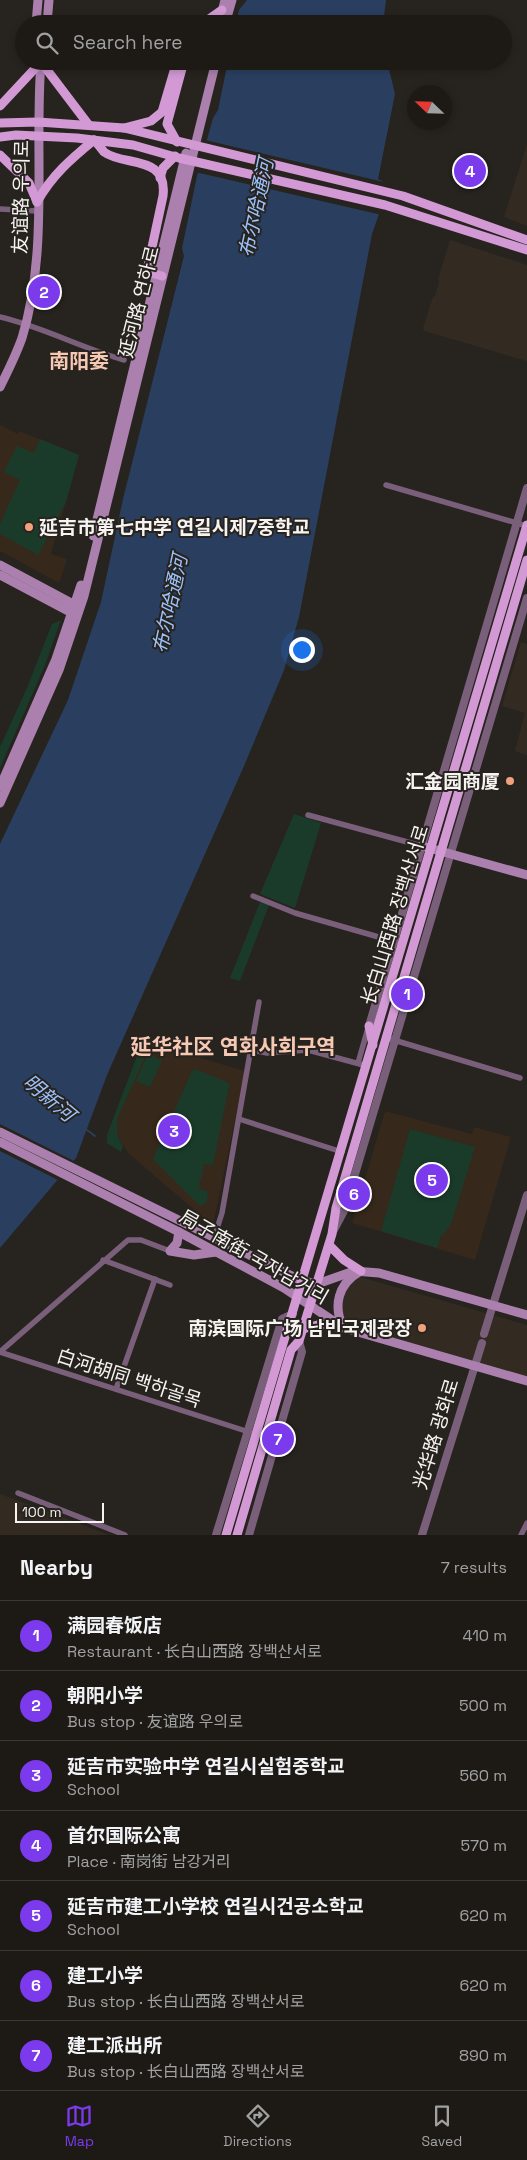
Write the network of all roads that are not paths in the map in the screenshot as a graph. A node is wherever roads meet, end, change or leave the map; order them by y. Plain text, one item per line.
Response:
1 (38, 0) edge
2 (49, 0) edge
3 (225, 0) edge
4 (232, 0) edge
5 (222, 10) junction
6 (37, 15) edge
7 (48, 15) edge
8 (215, 15) edge
9 (221, 15) edge
10 (228, 15) edge
11 (33, 70) edge
12 (41, 70) edge
13 (48, 70) edge
14 (174, 70) edge
15 (182, 70) edge
16 (208, 70) edge
17 (214, 70) edge
18 (0, 106) edge
19 (38, 122) junction
20 (0, 123) edge
21 (88, 124) junction
22 (124, 128) junction
23 (38, 136) junction
24 (0, 137) edge
25 (94, 140) junction
26 (180, 143) junction
27 (0, 155) edge
28 (177, 157) junction
29 (160, 178) junction
30 (37, 206) junction
31 (0, 209) edge
32 (527, 240) edge
33 (527, 250) edge
34 (159, 276) junction
35 (0, 316) edge
36 (26, 323) junction
37 (124, 360) dead end
38 (0, 387) edge
39 (386, 485) dead end
40 (527, 488) edge
41 (517, 523) junction
42 (527, 525) edge
43 (527, 560) edge
44 (0, 565) edge
45 (0, 575) edge
46 (527, 598) edge
47 (76, 610) junction
48 (0, 787) edge
49 (0, 803) edge
50 (308, 815) dead end
51 (422, 846) junction
52 (432, 849) junction
53 (446, 852) junction
54 (527, 875) edge
55 (253, 896) dead end
56 (393, 941) junction
57 (403, 944) junction
58 (259, 1002) dead end
59 (369, 1026) junction
60 (390, 1039) junction
61 (373, 1045) junction
62 (251, 1050) junction
63 (362, 1064) junction
64 (520, 1078) dead end
65 (239, 1119) junction
66 (0, 1132) edge
67 (0, 1142) edge
68 (342, 1152) junction
69 (86, 1180) junction
70 (527, 1195) edge
71 (179, 1232) junction
72 (214, 1238) junction
73 (329, 1246) junction
74 (170, 1251) junction
75 (216, 1252) junction
76 (103, 1260) junction
77 (361, 1271) junction
78 (155, 1279) junction
79 (302, 1281) junction
80 (317, 1284) junction
81 (170, 1285) dead end
82 (298, 1296) junction
83 (310, 1304) junction
84 (494, 1305) junction
85 (292, 1314) junction
86 (527, 1315) edge
87 (343, 1328) junction
88 (303, 1329) junction
89 (484, 1334) dead end
90 (299, 1341) junction
91 (482, 1343) dead end
92 (0, 1352) edge
93 (475, 1366) junction
94 (527, 1381) edge
95 (116, 1389) junction
96 (248, 1432) junction
97 (18, 1494) dead end
98 (527, 1523) edge
99 (126, 1535) edge
100 (216, 1535) edge
101 (226, 1535) edge
102 (237, 1535) edge
103 (249, 1535) edge
104 (422, 1535) edge
105 (521, 1535) edge

1 - 6 main road
2 - 7 main road
3 - 5 main road
4 - 10 main road
5 - 8 main road
5 - 9 main road
11 - 18 main road
12 - 19 main road, 友谊路 우의로
13 - 21 main road
14 - 22 main road
15 - 26 main road
16 - 34 main road, 延河路 연하로
17 - 34 main road, 延河路 연하로
19 - 20 main road
19 - 21 main road
19 - 23 main road, 友谊路 우의로
21 - 22 main road
22 - 26 main road
23 - 24 main road
23 - 25 main road
23 - 30 main road, 友谊路 우의로
25 - 28 main road
25 - 29 main road
25 - 30 main road
26 - 32 main road
27 - 30 main road
28 - 29 main road
28 - 33 main road
29 - 34 main road
30 - 31 street
30 - 36 main road, 友谊路 우의로
34 - 47 main road, 延河路 연하로
35 - 36 street
36 - 37 street
36 - 38 main road, 友谊路 우의로
39 - 41 street
40 - 41 street, 长白山西路 장백산서로
41 - 42 street
41 - 51 street, 长白山西路 장백산서로
42 - 52 main road, 长白山西路 장백산서로
43 - 53 main road, 长白山西路 장백산서로
44 - 47 main road
45 - 47 main road
46 - 53 street, 长白山西路 장백산서로
47 - 48 main road, 延河路 연하로
47 - 49 main road, 延河路 연하로
50 - 51 street
51 - 52 main road
51 - 56 street, 长白山西路 장백산서로
52 - 53 main road
52 - 57 main road, 长白山西路 장백산서로
53 - 54 main road
53 - 60 main road, 长白山西路 장백산서로
55 - 56 street
56 - 57 street
56 - 59 street, 长白山西路 장백산서로
57 - 61 main road, 长白山西路 장백산서로
58 - 62 street
59 - 61 main road
59 - 63 street
60 - 64 street
60 - 73 main road, 长白山西路 장백산서로
61 - 63 main road, 长白山西路 장백산서로
62 - 63 street
62 - 65 street
63 - 68 main road, 长白山西路 장백산서로
65 - 68 street
65 - 72 street
66 - 69 main road
67 - 69 main road
68 - 79 main road, 长白山西路 장백산서로
69 - 71 main road, 局子南街 국자남거리
69 - 72 main road, 局子南街 국자남거리
70 - 84 street
71 - 74 main road
71 - 75 main road, 局子南街 국자남거리
72 - 79 main road, 局子南街 국자남거리
73 - 77 main road
73 - 80 main road, 长白山西路 장백산서로
74 - 75 main road
74 - 76 street
75 - 82 main road, 局子南街 국자남거리
76 - 78 street
76 - 92 street
77 - 80 main road, 局子南街 국자남거리
77 - 84 main road, 局子南街 국자남거리
77 - 87 main road
78 - 81 street
78 - 95 street
79 - 80 main road, 局子南街 국자남거리
79 - 82 main road, 长白山西路 장백산서로
80 - 83 main road, 长白山西路 장백산서로
82 - 83 main road, 局子南街 국자남거리
82 - 85 main road, 长白山西路 장백산서로
83 - 87 main road, 局子南街 국자남거리
83 - 88 main road, 长白山西路 장백산서로
84 - 86 main road, 局子南街 국자남거리
84 - 89 street
85 - 96 street, 长白山西路 장백산서로
85 - 101 main road, 长白山西路 장백산서로
87 - 88 main road
87 - 93 main road, 局子南街 국자남거리
88 - 90 main road, 长白山西路 장백산서로
90 - 102 main road, 长白山西路 장백산서로
90 - 103 street, 长白山西路 장백산서로
91 - 93 street, 光华路 광화로
92 - 95 street, 白河胡同 백하골목
93 - 94 main road, 局子南街 국자남거리
93 - 104 street, 光华路 광화로
95 - 96 street, 白河胡同 백하골목
96 - 100 street, 长白山西路 장백산서로
97 - 99 street
98 - 105 street

